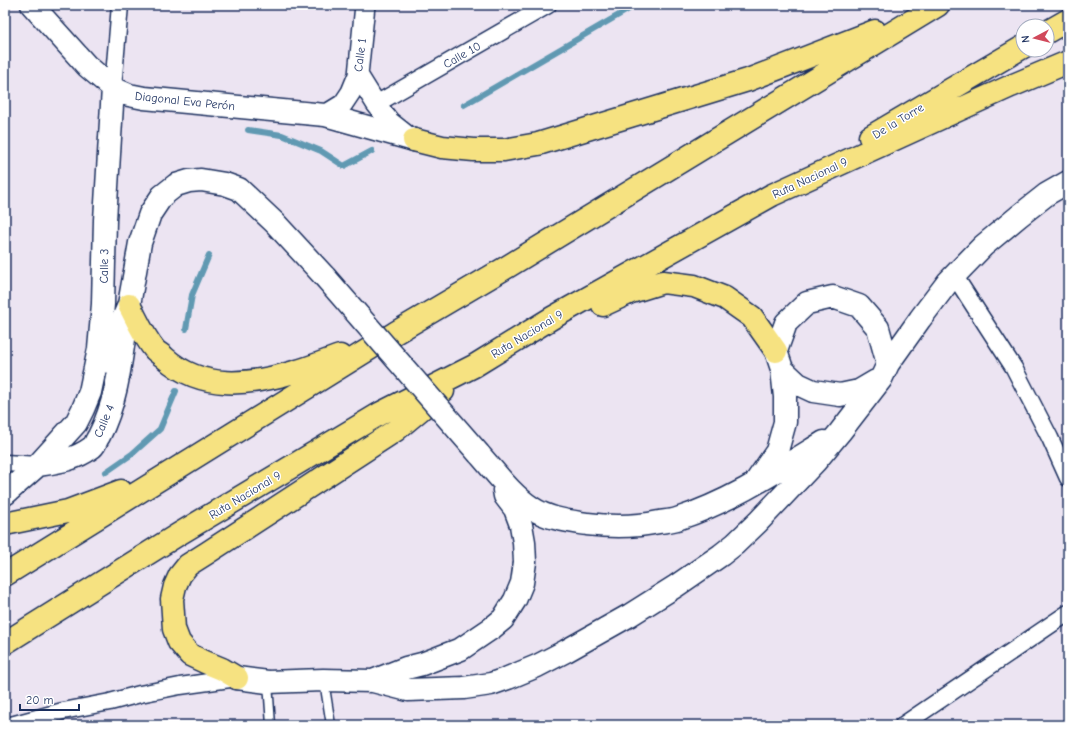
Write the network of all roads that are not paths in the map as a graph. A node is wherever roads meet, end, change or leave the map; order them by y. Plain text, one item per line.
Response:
1 (32, 5) edge
2 (120, 5) edge
3 (365, 5) edge
4 (548, 5) edge
5 (937, 6) edge
6 (1068, 20) edge
7 (1055, 27) edge
8 (1015, 52) edge
9 (1068, 62) edge
10 (358, 76) junction
11 (113, 88) junction
12 (376, 104) junction
13 (325, 115) junction
14 (414, 140) junction
15 (1068, 182) edge
16 (772, 195) junction
17 (954, 275) junction
18 (129, 305) junction
19 (552, 318) junction
20 (395, 333) junction
21 (779, 360) junction
22 (474, 366) junction
23 (884, 372) junction
24 (83, 409) junction
25 (840, 432) junction
26 (5, 463) edge
27 (38, 465) junction
28 (169, 473) junction
29 (1068, 478) edge
30 (503, 481) junction
31 (754, 485) junction
32 (5, 494) edge
33 (5, 524) edge
34 (5, 575) edge
35 (1068, 613) edge
36 (5, 644) edge
37 (237, 678) junction
38 (324, 680) junction
39 (373, 681) junction
40 (268, 682) junction
41 (11, 725) edge
42 (271, 725) edge
43 (331, 725) edge
44 (903, 725) edge

1 - 11 main road, Diagonal Eva Perón
2 - 11 street, Calle 3
3 - 10 street, Calle 1
4 - 12 street, Calle 10
5 - 14 highway
5 - 20 highway
6 - 7 highway
8 - 16 highway, De la Torre
9 - 16 highway, Ruta Nacional 9
10 - 12 street
10 - 13 street, Calle 1
11 - 13 main road, Diagonal Eva Perón
11 - 24 main road, Calle 3
12 - 14 street
13 - 14 main road, Diagonal Eva Perón
15 - 17 main road
16 - 19 highway, Ruta Nacional 9
17 - 23 main road
17 - 29 street
18 - 20 highway
18 - 24 main road
18 - 27 main road, Calle 4
18 - 30 main road, bridge
19 - 21 highway
19 - 22 highway, Ruta Nacional 9
20 - 28 highway
21 - 23 main road
21 - 23 main road
21 - 31 main road
22 - 36 highway, Ruta Nacional 9
22 - 37 highway
23 - 25 main road
24 - 27 main road, Calle 3
25 - 31 main road
25 - 39 main road
26 - 27 street, Calle 4
27 - 32 main road, Calle 3
28 - 33 highway
28 - 34 highway
30 - 31 main road
30 - 39 main road
35 - 44 street
37 - 40 main road
37 - 41 street
38 - 39 main road
38 - 40 main road
38 - 43 lane
40 - 42 lane

